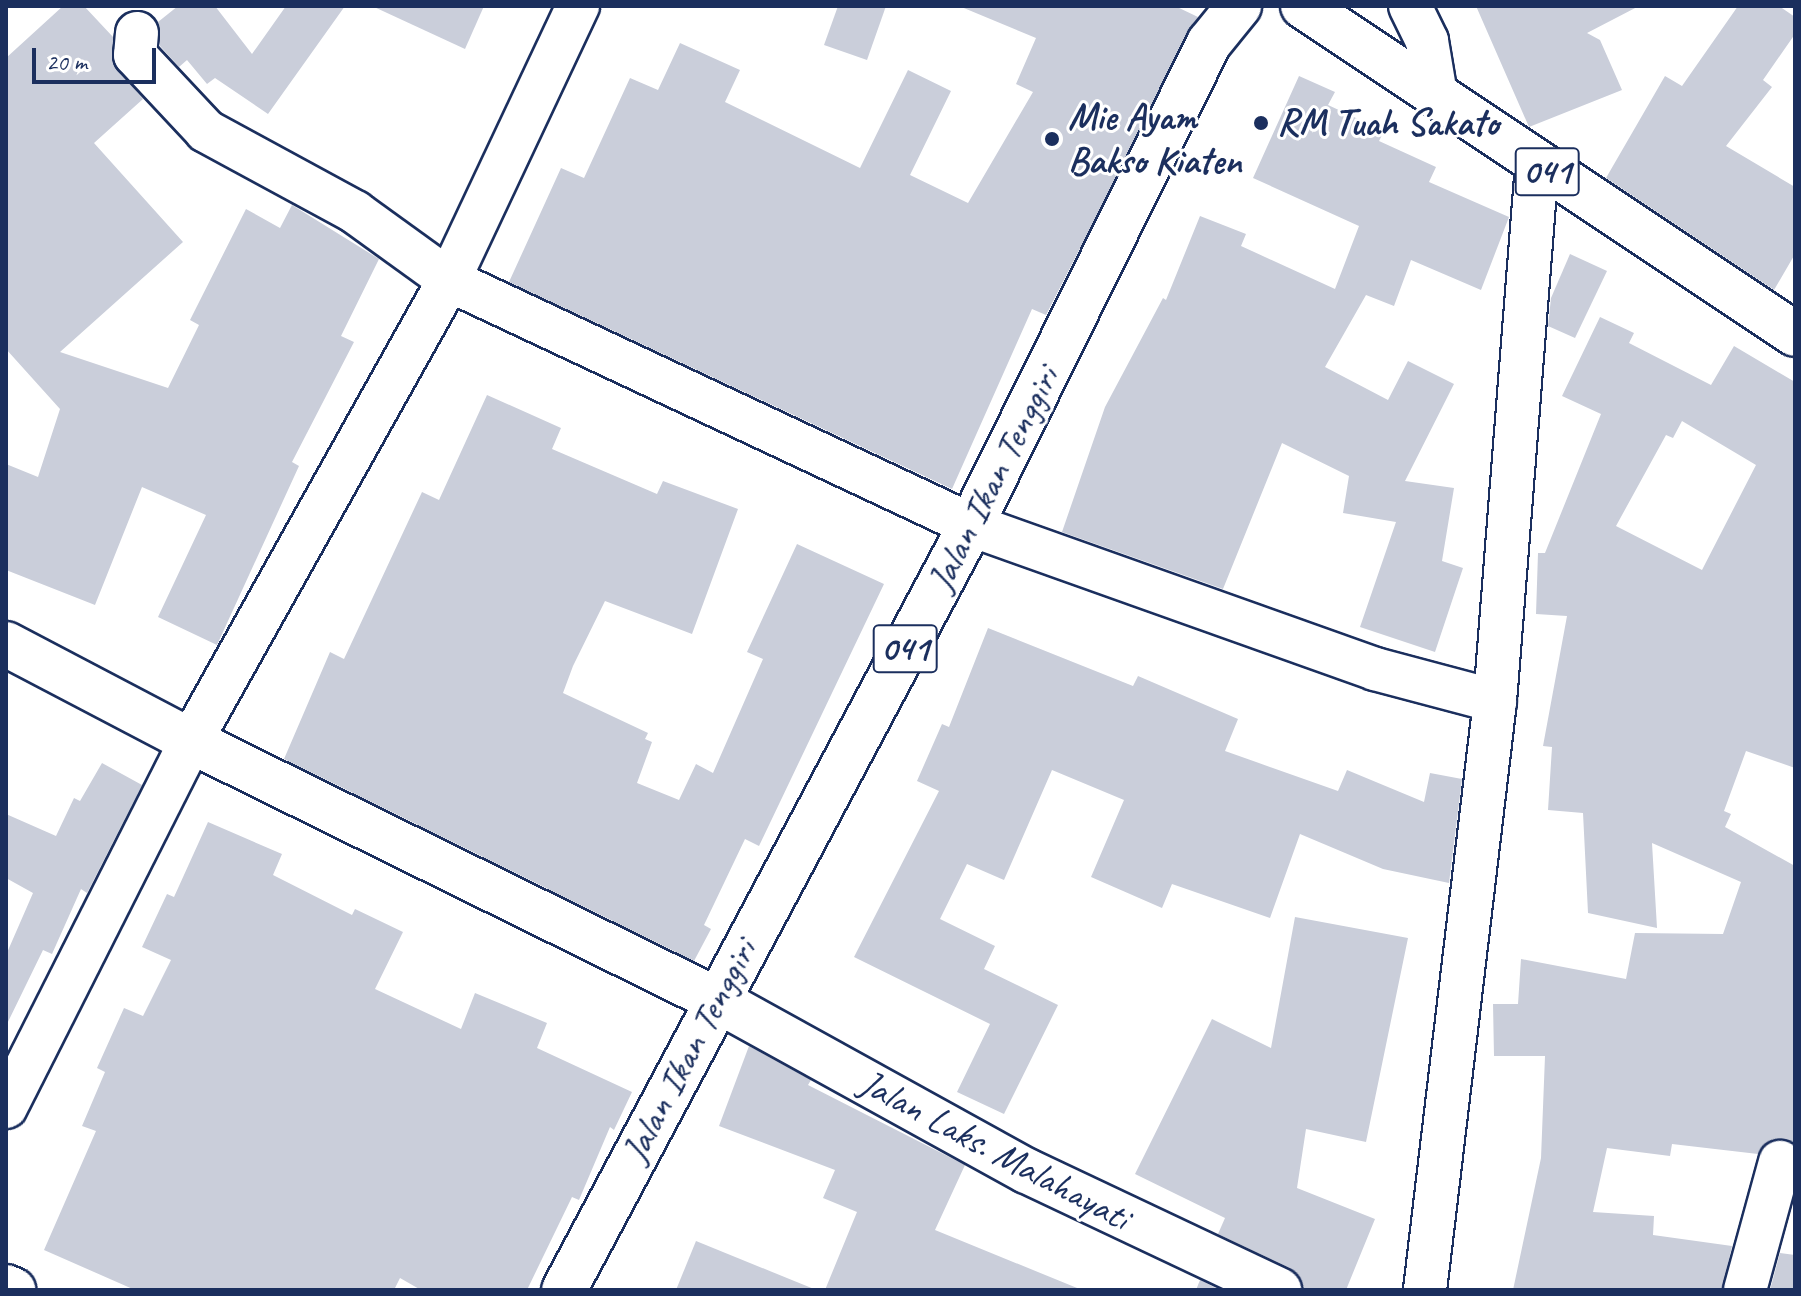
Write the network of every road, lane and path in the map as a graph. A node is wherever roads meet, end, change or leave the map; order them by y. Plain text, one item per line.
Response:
1 (578, 6) edge
2 (1239, 6) edge
3 (1303, 6) edge
4 (1410, 6) edge
5 (137, 33) dead end
6 (1436, 95) junction
7 (1537, 165) junction
8 (449, 280) junction
9 (1795, 334) edge
10 (971, 525) junction
11 (6, 644) edge
12 (1495, 701) junction
13 (191, 741) junction
14 (715, 999) junction
15 (6, 1107) edge
16 (1780, 1162) dead end
17 (6, 1287) edge
18 (13, 1290) edge
19 (564, 1290) edge
20 (1279, 1290) edge
21 (1425, 1290) edge
22 (1745, 1290) edge

1 - 8 street
2 - 10 main road, Jalan Ikan Tenggiri / 041
3 - 6 main road, 041
4 - 6 street
5 - 8 street
6 - 7 main road, 041
7 - 9 main road, 041
7 - 12 street
8 - 10 street
8 - 13 street
10 - 12 street
10 - 14 main road, Jalan Ikan Tenggiri / 041
11 - 13 main road, Jalan Laks. Malahayati
12 - 21 street
13 - 14 main road, Jalan Laks. Malahayati
13 - 15 street
14 - 19 main road, Jalan Ikan Tenggiri / 041
14 - 20 main road, Jalan Laks. Malahayati
16 - 22 street
17 - 18 main road

